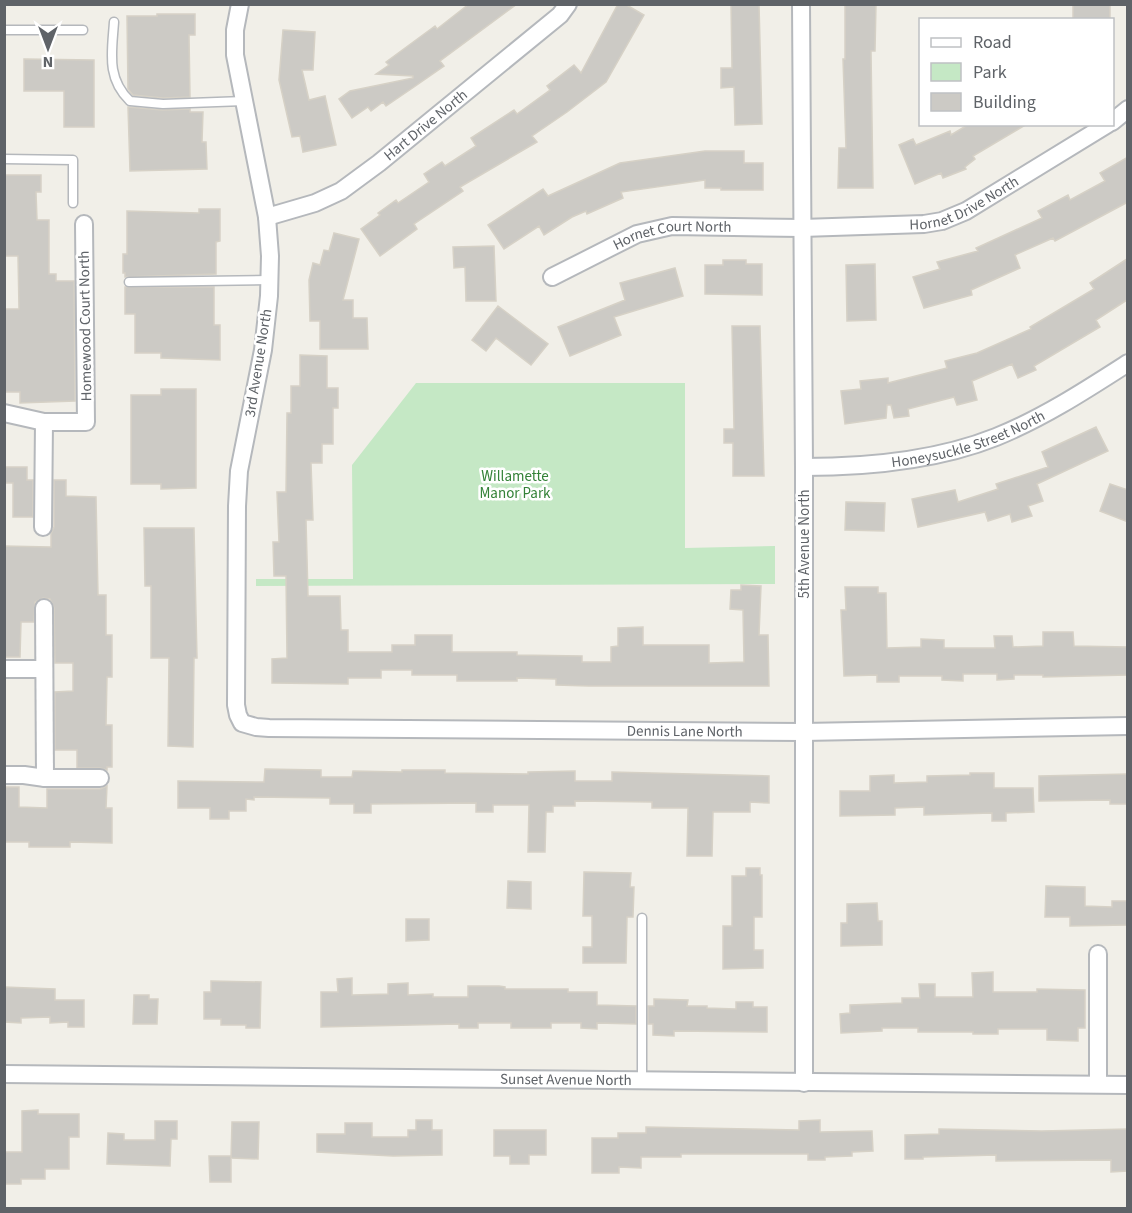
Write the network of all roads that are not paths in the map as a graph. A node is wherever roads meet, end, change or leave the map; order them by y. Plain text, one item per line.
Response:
1 (240, 4) edge
2 (568, 4) edge
3 (801, 4) edge
4 (114, 22) dead end
5 (4, 30) edge
6 (83, 30) dead end
7 (244, 100) junction
8 (1128, 108) edge
9 (1114, 121) edge
10 (1105, 126) edge
11 (4, 159) edge
12 (73, 203) dead end
13 (267, 217) junction
14 (84, 224) dead end
15 (802, 228) junction
16 (552, 277) dead end
17 (270, 280) junction
18 (129, 282) dead end
19 (1125, 370) edge
20 (4, 413) edge
21 (44, 422) junction
22 (804, 467) junction
23 (42, 527) dead end
24 (44, 608) dead end
25 (4, 669) edge
26 (44, 669) junction
27 (242, 723) joint
28 (1128, 726) edge
29 (803, 732) junction
30 (4, 774) edge
31 (45, 778) junction
32 (100, 778) dead end
33 (642, 918) dead end
34 (1098, 954) dead end
35 (4, 1074) edge
36 (642, 1081) junction
37 (804, 1083) junction
38 (1098, 1084) junction
39 (1128, 1084) edge

1 - 7 street, 3rd Avenue North
2 - 13 street, Hart Drive North
3 - 15 street, 5th Avenue North
4 - 7 lane
5 - 6 lane
7 - 13 street, 3rd Avenue North
8 - 9 street
10 - 15 street, Hornet Drive North
11 - 12 lane
13 - 17 street, 3rd Avenue North
14 - 21 street, Homewood Court North
15 - 16 street, Hornet Court North
15 - 22 street, 5th Avenue North
17 - 18 lane
17 - 27 street, 3rd Avenue North
19 - 22 street, Honeysuckle Street North
20 - 21 street, Homewood Court North
21 - 23 street
22 - 29 street, 5th Avenue North
24 - 26 street
25 - 26 street
26 - 31 street
27 - 29 street, Dennis Lane North
28 - 29 street, Dennis Lane North
29 - 37 street, 5th Avenue North
30 - 31 street
31 - 32 street
33 - 36 lane
34 - 38 street
35 - 36 street, Sunset Avenue North
36 - 37 street, Sunset Avenue North
37 - 38 street, Sunset Avenue North
38 - 39 street, Sunset Avenue North

